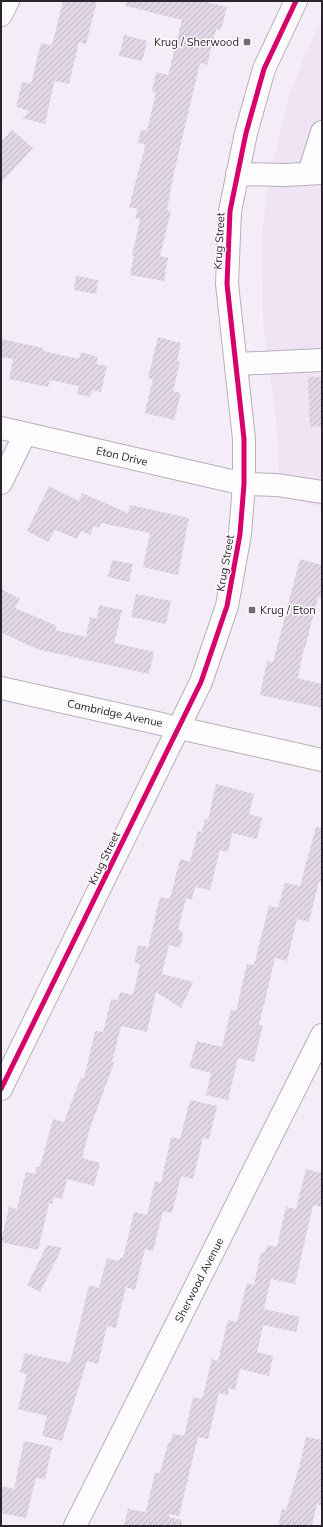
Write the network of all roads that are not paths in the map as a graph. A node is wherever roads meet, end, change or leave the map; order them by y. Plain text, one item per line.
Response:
1 (8, 1) edge
2 (296, 1) edge
3 (1, 15) edge
4 (322, 132) edge
5 (316, 173) edge
6 (237, 174) junction
7 (322, 360) edge
8 (236, 364) junction
9 (1, 428) edge
10 (25, 434) junction
11 (1, 483) edge
12 (244, 484) junction
13 (322, 492) edge
14 (1, 688) edge
15 (179, 727) junction
16 (322, 760) edge
17 (320, 1044) edge
18 (1, 1089) edge
19 (75, 1526) edge

1 - 3 street
2 - 6 street, Krug Street
4 - 5 street
5 - 6 street
6 - 8 street, Krug Street
7 - 8 street
8 - 12 street, Krug Street
9 - 10 street, Eton Drive
10 - 11 street
10 - 12 street, Eton Drive
12 - 13 street, Eton Drive
12 - 15 street, Krug Street
14 - 15 street, Cambridge Avenue
15 - 16 street, Cambridge Avenue
15 - 18 street, Krug Street
17 - 19 street, Sherwood Avenue

